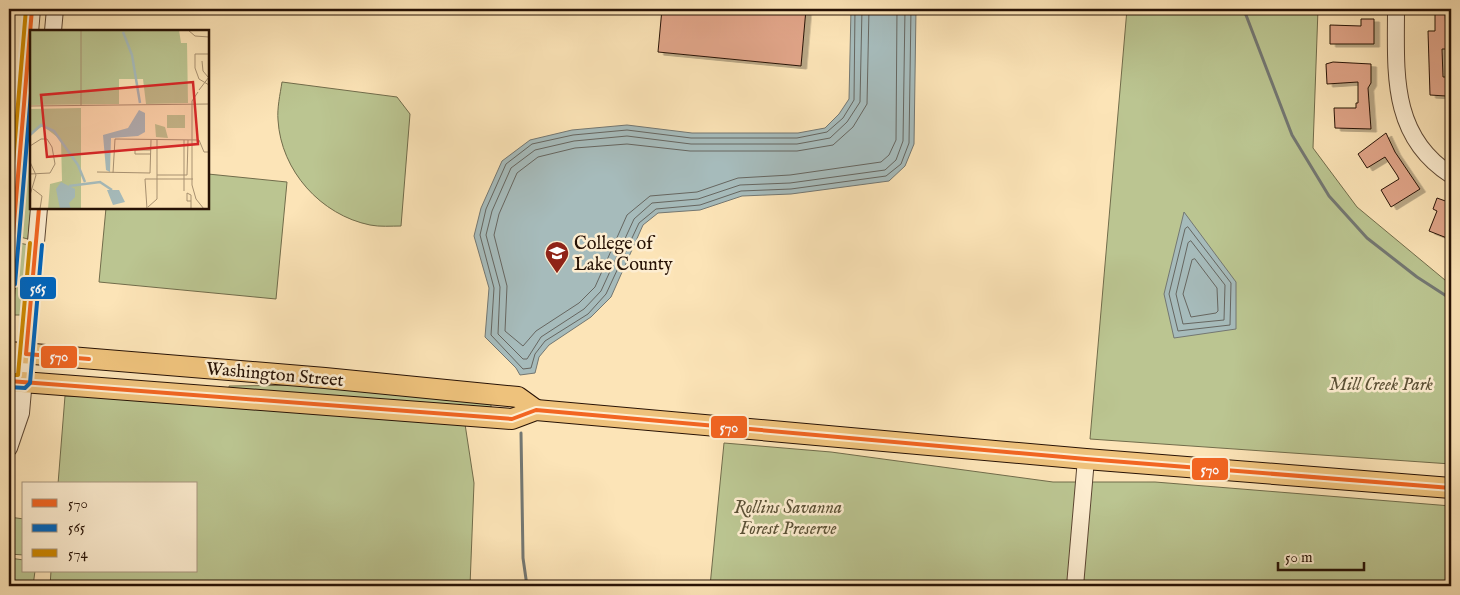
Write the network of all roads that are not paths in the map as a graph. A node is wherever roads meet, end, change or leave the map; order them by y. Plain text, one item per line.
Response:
1 (32, 9) edge
2 (55, 9) edge
3 (1396, 9) edge
4 (30, 30) edge
5 (54, 30) edge
6 (30, 33) edge
7 (1451, 175) edge
8 (39, 209) edge
9 (9, 283) edge
10 (18, 353) edge
11 (16, 381) edge
12 (536, 410) junction
13 (9, 448) edge
14 (1086, 459) junction
15 (1451, 488) edge
16 (1075, 586) edge

1 - 4 street
2 - 5 street
3 - 7 street
6 - 9 street
8 - 10 street
10 - 11 street
10 - 12 main road, Washington Street
11 - 12 main road, Washington Street
11 - 13 street
12 - 14 main road, Washington Street
14 - 15 main road, Washington Street
14 - 16 street

